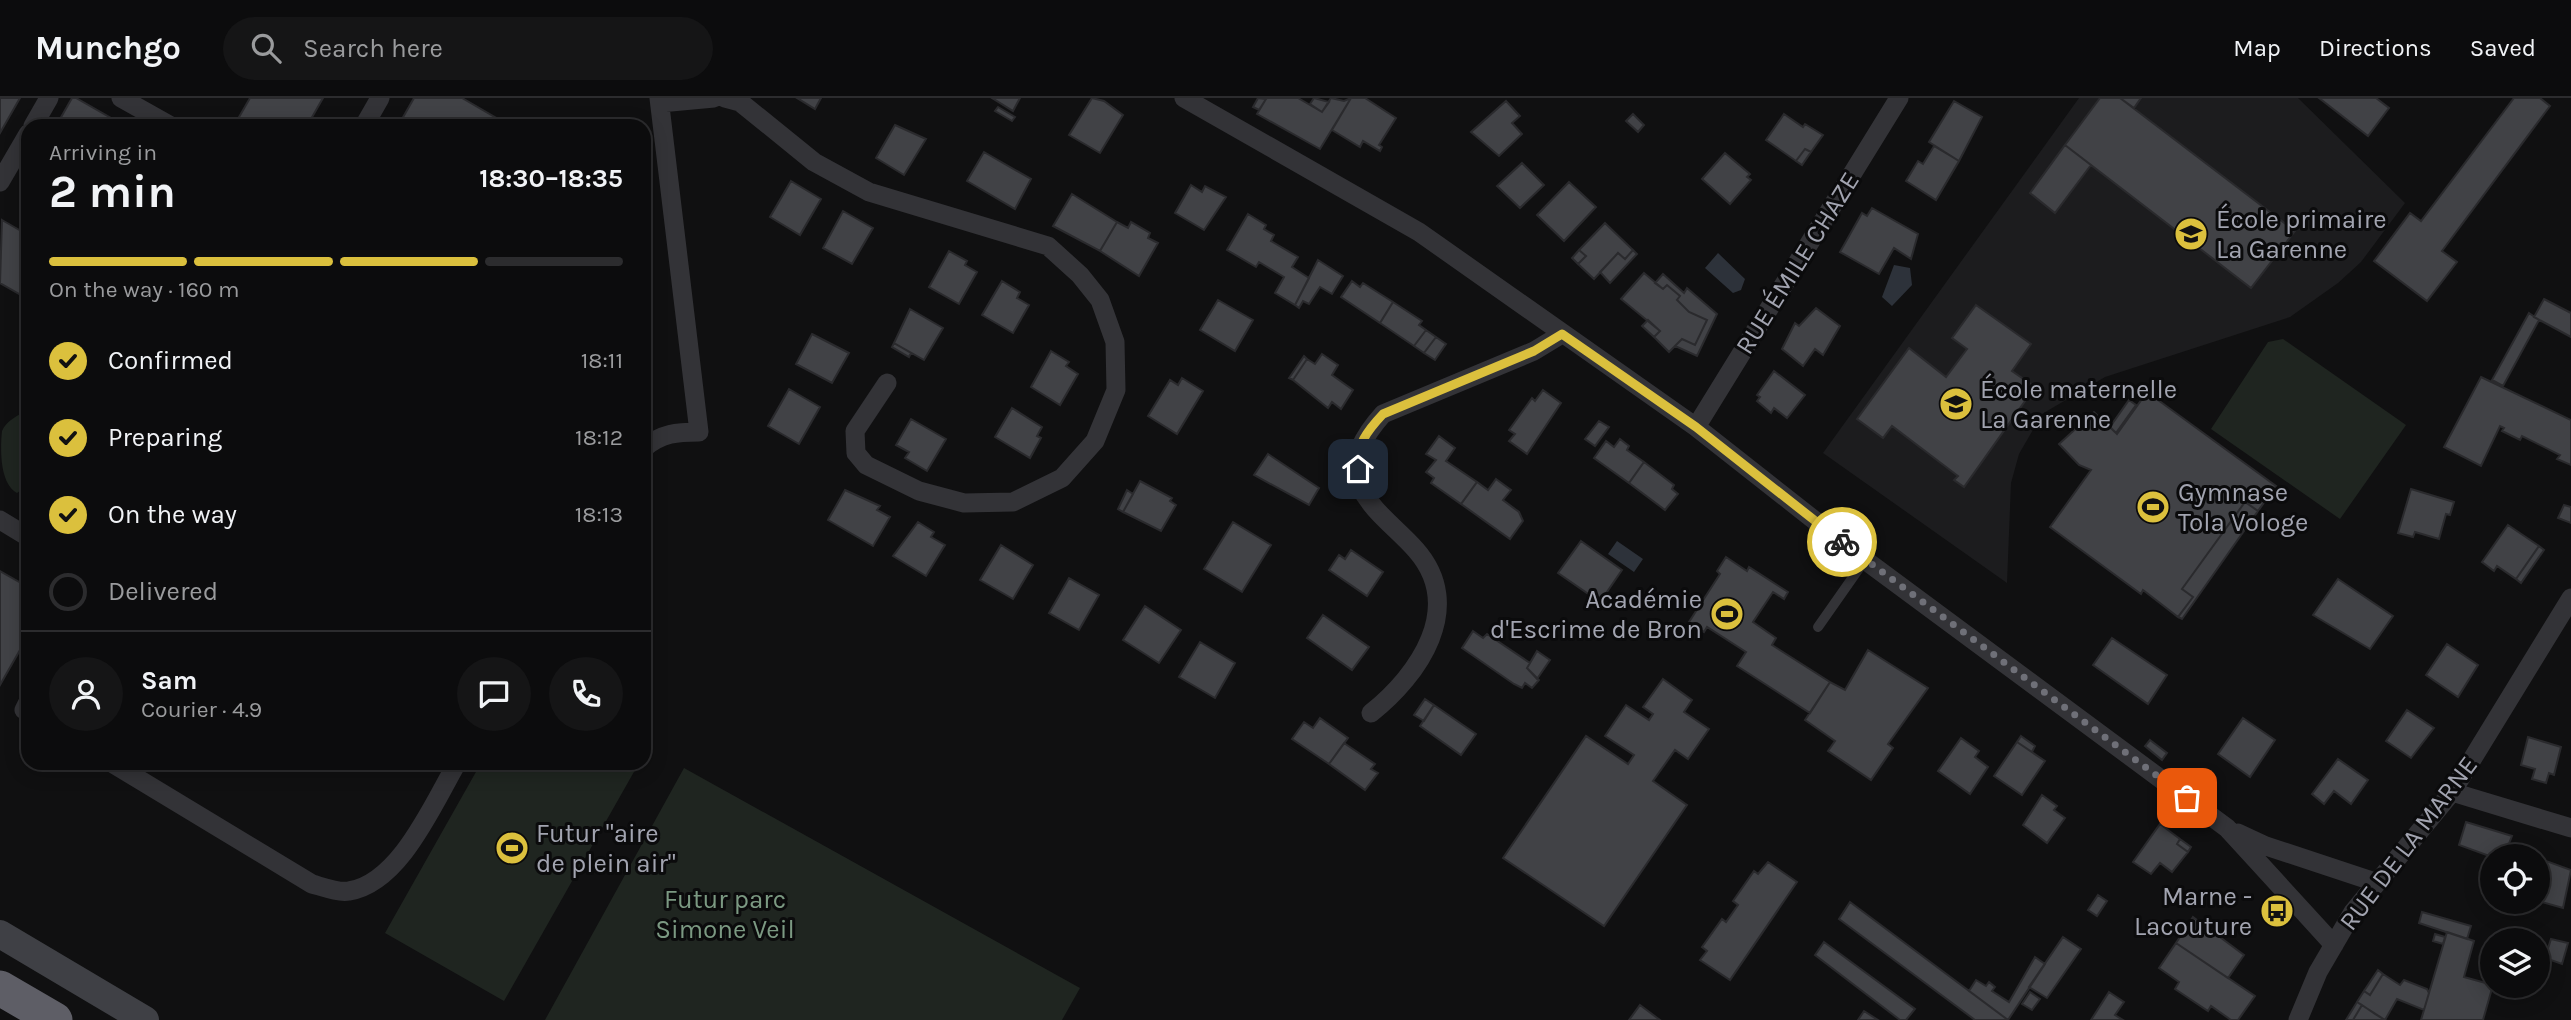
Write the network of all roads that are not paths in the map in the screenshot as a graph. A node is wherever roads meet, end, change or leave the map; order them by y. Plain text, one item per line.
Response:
1 (49, 98) edge
2 (121, 98) edge
3 (380, 98) edge
4 (714, 98) edge
5 (724, 98) edge
6 (1184, 98) edge
7 (1899, 98) edge
8 (660, 100) edge
9 (37, 119) edge
10 (158, 119) edge
11 (368, 119) edge
12 (21, 146) edge
13 (0, 182) edge
14 (1562, 334) junction
15 (887, 383) dead end
16 (1696, 427) junction
17 (651, 442) edge
18 (0, 520) edge
19 (21, 533) edge
20 (1865, 560) junction
21 (2571, 598) edge
22 (1818, 626) dead end
23 (1371, 713) dead end
24 (124, 770) edge
25 (453, 770) edge
26 (2452, 792) junction
27 (2227, 828) junction
28 (2571, 828) edge
29 (2375, 882) junction
30 (0, 934) edge
31 (2333, 945) junction
32 (0, 988) edge
33 (55, 1020) edge
34 (145, 1020) edge
35 (2298, 1020) edge

1 - 9 street
2 - 10 street
3 - 11 street
4 - 8 street
5 - 15 street
6 - 14 street
7 - 16 street, RUE ÉMILE CHAZE
8 - 17 street
12 - 13 street
14 - 16 street
14 - 23 street
16 - 20 street
18 - 19 street
20 - 22 lane
20 - 27 street
21 - 26 street, RUE DE LA MARNE
24 - 25 street
26 - 28 street
26 - 29 street, RUE DE LA MARNE
27 - 29 street
27 - 31 street
29 - 31 street, RUE DE LA MARNE
30 - 34 main road
31 - 35 street, RUE DE LA MARNE
32 - 33 highway

